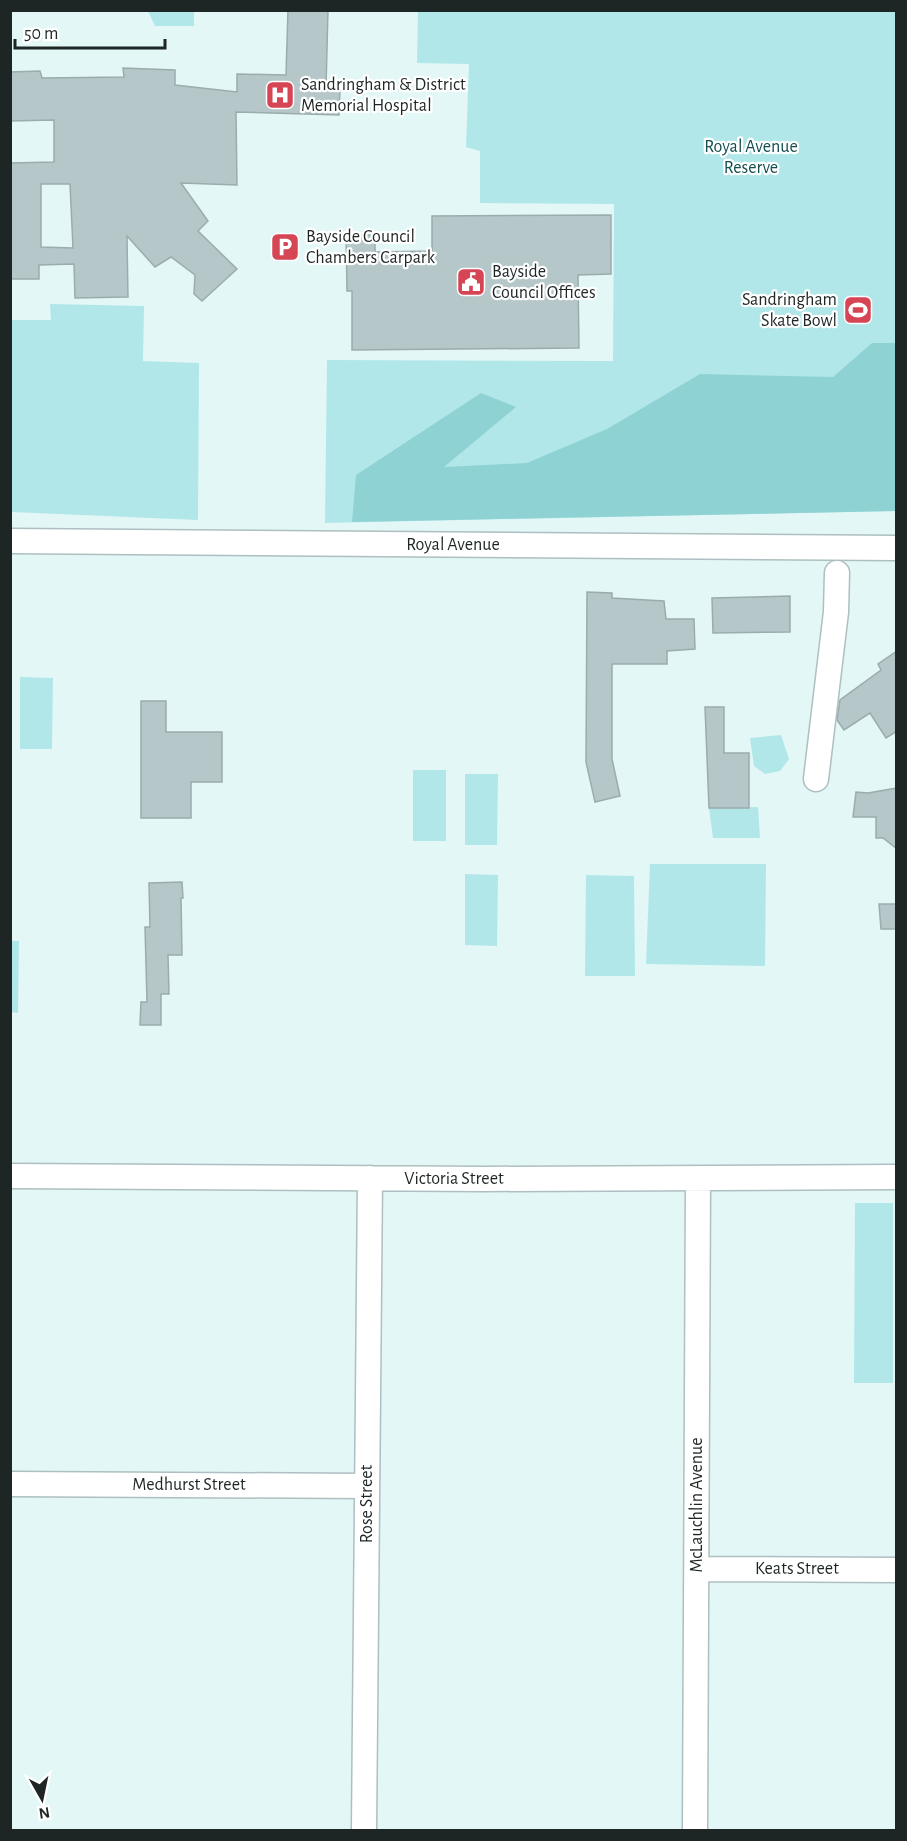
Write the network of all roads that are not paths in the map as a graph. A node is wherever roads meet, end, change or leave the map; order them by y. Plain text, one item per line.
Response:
1 (10, 541) edge
2 (897, 548) edge
3 (837, 573) dead end
4 (816, 779) dead end
5 (10, 1176) edge
6 (897, 1177) edge
7 (370, 1178) junction
8 (698, 1179) junction
9 (10, 1484) edge
10 (367, 1485) junction
11 (697, 1569) junction
12 (897, 1570) edge
13 (364, 1830) edge
14 (695, 1830) edge

1 - 2 street, Royal Avenue
3 - 4 street
5 - 7 street, Victoria Street
6 - 8 street, Victoria Street
7 - 8 street, Victoria Street
7 - 10 street, Rose Street
8 - 11 street, McLauchlin Avenue
9 - 10 street, Medhurst Street
10 - 13 street, Rose Street
11 - 12 street, Keats Street
11 - 14 street, McLauchlin Avenue

